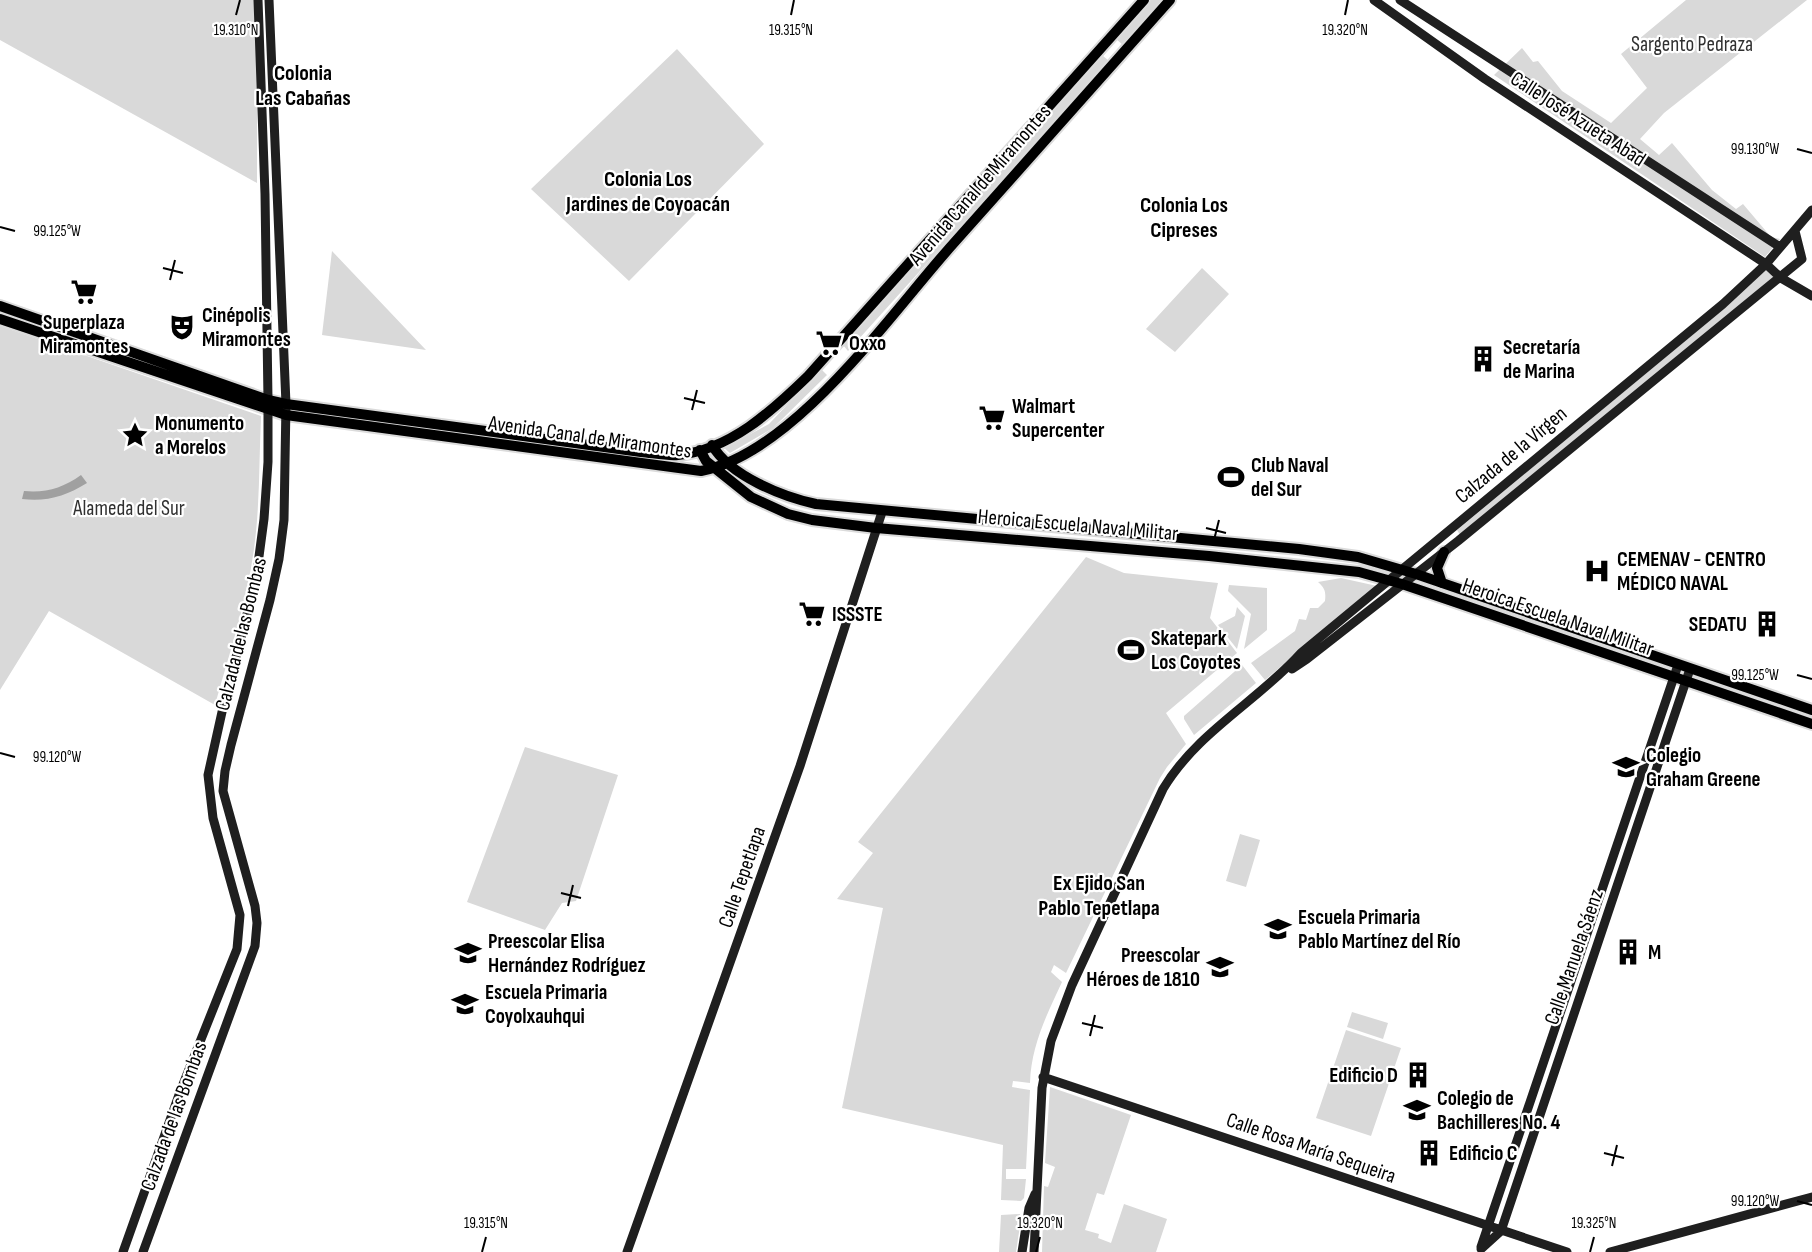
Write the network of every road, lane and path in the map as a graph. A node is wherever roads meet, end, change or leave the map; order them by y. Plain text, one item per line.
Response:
1 (258, 0) edge
2 (269, 0) edge
3 (1144, 0) edge
4 (1170, 0) edge
5 (1374, 0) edge
6 (1400, 0) edge
7 (1409, 6) junction
8 (1401, 19) junction
9 (1448, 31) junction
10 (1113, 35) junction
11 (1439, 46) junction
12 (1126, 50) junction
13 (1099, 51) junction
14 (1114, 63) junction
15 (1812, 210) edge
16 (1795, 231) junction
17 (1780, 247) junction
18 (264, 248) junction
19 (1802, 259) junction
20 (1766, 264) junction
21 (1812, 264) edge
22 (280, 265) junction
23 (1781, 278) junction
24 (1812, 296) edge
25 (0, 306) edge
26 (0, 319) edge
27 (268, 405) junction
28 (286, 410) junction
29 (712, 445) junction
30 (700, 450) junction
31 (729, 463) junction
32 (715, 469) junction
33 (882, 512) junction
34 (264, 519) junction
35 (285, 520) junction
36 (876, 528) junction
37 (1210, 540) junction
38 (1444, 552) junction
39 (1209, 556) junction
40 (1401, 570) junction
41 (1416, 574) junction
42 (1388, 580) junction
43 (1442, 583) junction
44 (1402, 584) junction
45 (1678, 665) junction
46 (1690, 669) junction
47 (1281, 675) junction
48 (1673, 677) junction
49 (1686, 681) junction
50 (1812, 710) edge
51 (1812, 724) edge
52 (1043, 1077) junction
53 (1037, 1192) junction
54 (1812, 1197) edge
55 (1489, 1227) junction
56 (1501, 1231) junction
57 (1034, 1249) edge
58 (1480, 1251) edge
59 (123, 1252) edge
60 (142, 1252) edge
61 (627, 1252) edge
62 (1023, 1252) edge
63 (1567, 1252) edge
64 (1610, 1252) edge

1 - 18 main road, Calzada de las Bombas
2 - 22 main road, Calzada de las Bombas
3 - 10 main road, Avenida Canal de Miramontes
4 - 12 main road, Avenida Canal de Miramontes
5 - 8 main road, Calle José Azueta Abad
6 - 7 main road, Calle José Azueta Abad
7 - 8 main road
7 - 9 main road, Calle José Azueta Abad
8 - 11 main road, Calle José Azueta Abad
9 - 11 main road
9 - 17 main road, Calle José Azueta Abad
10 - 12 main road
10 - 13 main road, Avenida Canal de Miramontes
11 - 20 main road, Calle José Azueta Abad
12 - 14 main road, Avenida Canal de Miramontes
13 - 14 main road
13 - 29 main road, Avenida Canal de Miramontes
14 - 31 main road, Avenida Canal de Miramontes
15 - 16 main road, Calzada de la Virgen
16 - 17 main road, Calzada de la Virgen
16 - 19 main road
17 - 20 main road, Calzada de la Virgen
18 - 22 main road
18 - 27 main road, Calzada de las Bombas
19 - 21 main road
19 - 23 main road, Calzada de la Virgen
20 - 23 main road, Calle José Azueta Abad
20 - 40 main road, Calzada de la Virgen
22 - 28 main road, Calzada de las Bombas
23 - 24 main road, Calle José Azueta Abad
23 - 38 main road, Calzada de la Virgen
25 - 27 main road, Avenida Canal de Miramontes
26 - 27 main road, Avenida Canal de Miramontes
27 - 28 main road, Avenida Canal de Miramontes
27 - 34 main road, Calzada de las Bombas
28 - 30 main road, Avenida Canal de Miramontes
28 - 32 main road, Avenida Canal de Miramontes
28 - 35 main road, Calzada de las Bombas
29 - 30 main road, Avenida Canal de Miramontes
29 - 31 main road, Heroica Escuela Naval Militar
30 - 32 main road, Heroica Escuela Naval Militar
31 - 32 main road, Avenida Canal de Miramontes
31 - 33 main road, Heroica Escuela Naval Militar
32 - 36 main road, Heroica Escuela Naval Militar
33 - 36 main road, Calle Tepetlapa
33 - 37 main road, Heroica Escuela Naval Militar
34 - 35 main road
34 - 59 main road, Calzada de las Bombas
35 - 60 main road, Calzada de las Bombas
36 - 39 main road, Heroica Escuela Naval Militar
36 - 61 main road, Calle Tepetlapa
37 - 39 main road
37 - 40 main road, Heroica Escuela Naval Militar
38 - 41 main road, Calzada de la Virgen
38 - 43 main road
39 - 42 main road, Heroica Escuela Naval Militar
40 - 41 main road, Heroica Escuela Naval Militar
40 - 42 main road, Calzada de la Virgen
41 - 43 main road, Heroica Escuela Naval Militar
41 - 44 main road, Calzada de la Virgen
42 - 44 main road, Heroica Escuela Naval Militar
42 - 47 main road, Calzada de la Virgen
43 - 45 main road, Heroica Escuela Naval Militar
44 - 47 main road, Calzada de la Virgen
44 - 48 main road, Heroica Escuela Naval Militar
45 - 46 main road, Heroica Escuela Naval Militar
45 - 48 main road, Calle Manuela Sáenz
46 - 49 main road, Calle Manuela Sáenz
46 - 50 main road, Heroica Escuela Naval Militar
47 - 52 main road, Calzada de la Virgen
48 - 49 main road, Heroica Escuela Naval Militar
48 - 55 main road, Calle Manuela Sáenz
49 - 51 main road, Heroica Escuela Naval Militar
49 - 56 main road, Calle Manuela Sáenz
52 - 53 main road, Calzada de la Virgen
52 - 55 main road, Calle Rosa María Sequeira
53 - 57 main road, Calzada de la Virgen
53 - 62 main road, Calzada de la Virgen
54 - 64 main road
55 - 56 main road, Calle Rosa María Sequeira
55 - 58 main road, Calle Manuela Sáenz
56 - 58 main road, Calle Manuela Sáenz
56 - 63 main road, Calle Rosa María Sequeira

